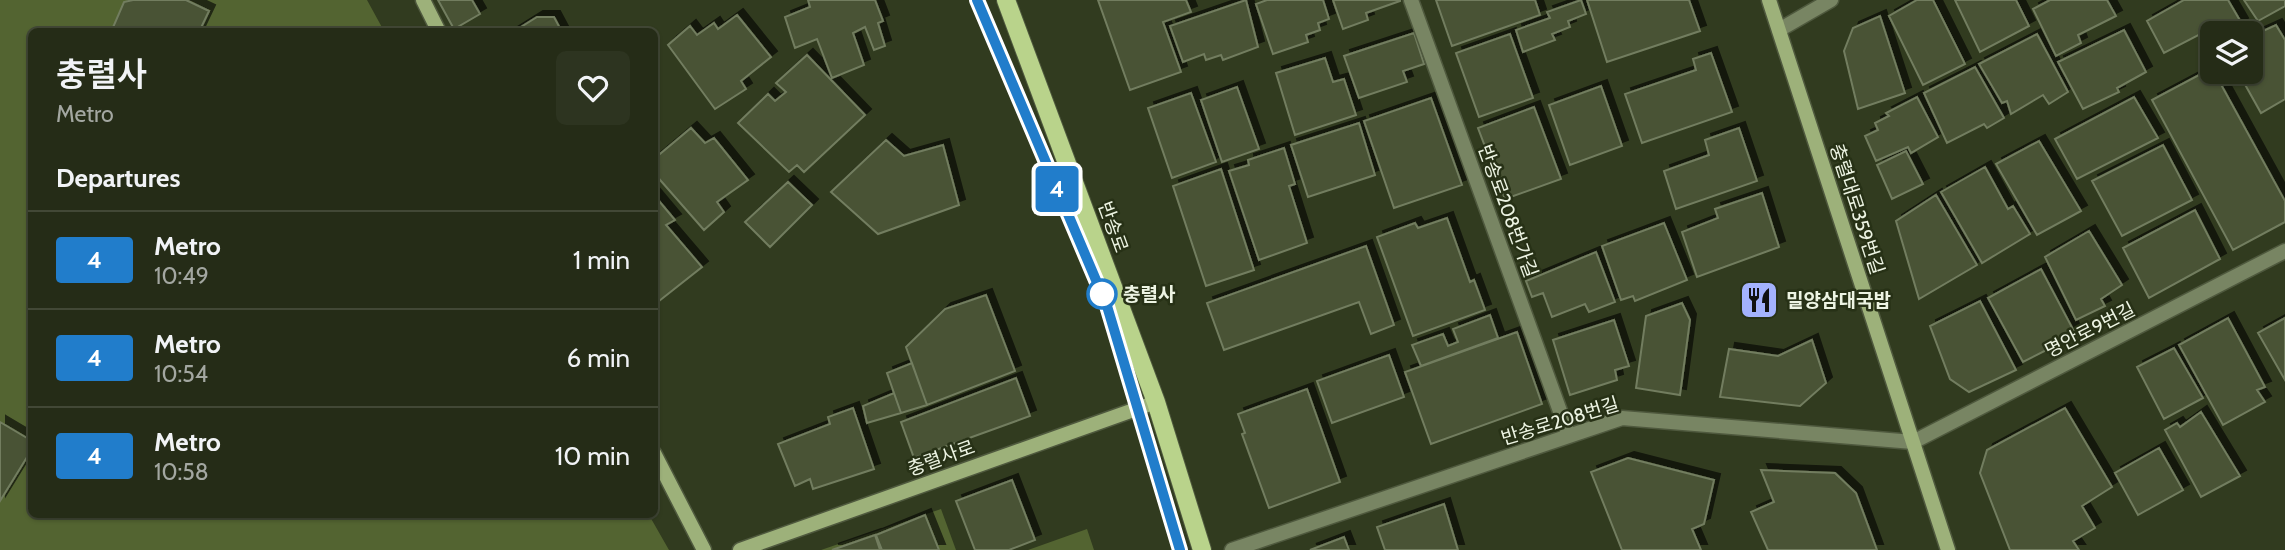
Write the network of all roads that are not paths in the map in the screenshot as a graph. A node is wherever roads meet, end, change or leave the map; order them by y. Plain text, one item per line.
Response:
1 (422, 0) edge
2 (1006, 0) edge
3 (1411, 0) edge
4 (1769, 0) edge
5 (1831, 0) edge
6 (437, 28) edge
7 (1779, 30) junction
8 (2285, 251) edge
9 (1156, 402) junction
10 (1569, 436) junction
11 (1913, 442) junction
12 (658, 461) edge
13 (704, 550) edge
14 (740, 550) edge
15 (1202, 550) edge
16 (1232, 550) edge
17 (1948, 550) edge

1 - 6 street
2 - 9 main road, 반송로
3 - 10 street, 반송로208번가길
4 - 7 street, 충렬대로359번길
5 - 7 street
7 - 11 street, 충렬대로359번길
8 - 11 street, 명안로9번길
9 - 14 street, 충렬사로
9 - 15 main road, 반송로
10 - 11 street, 반송로208번길
10 - 16 street, 반송로208번길
11 - 17 street, 충렬대로359번길
12 - 13 street

